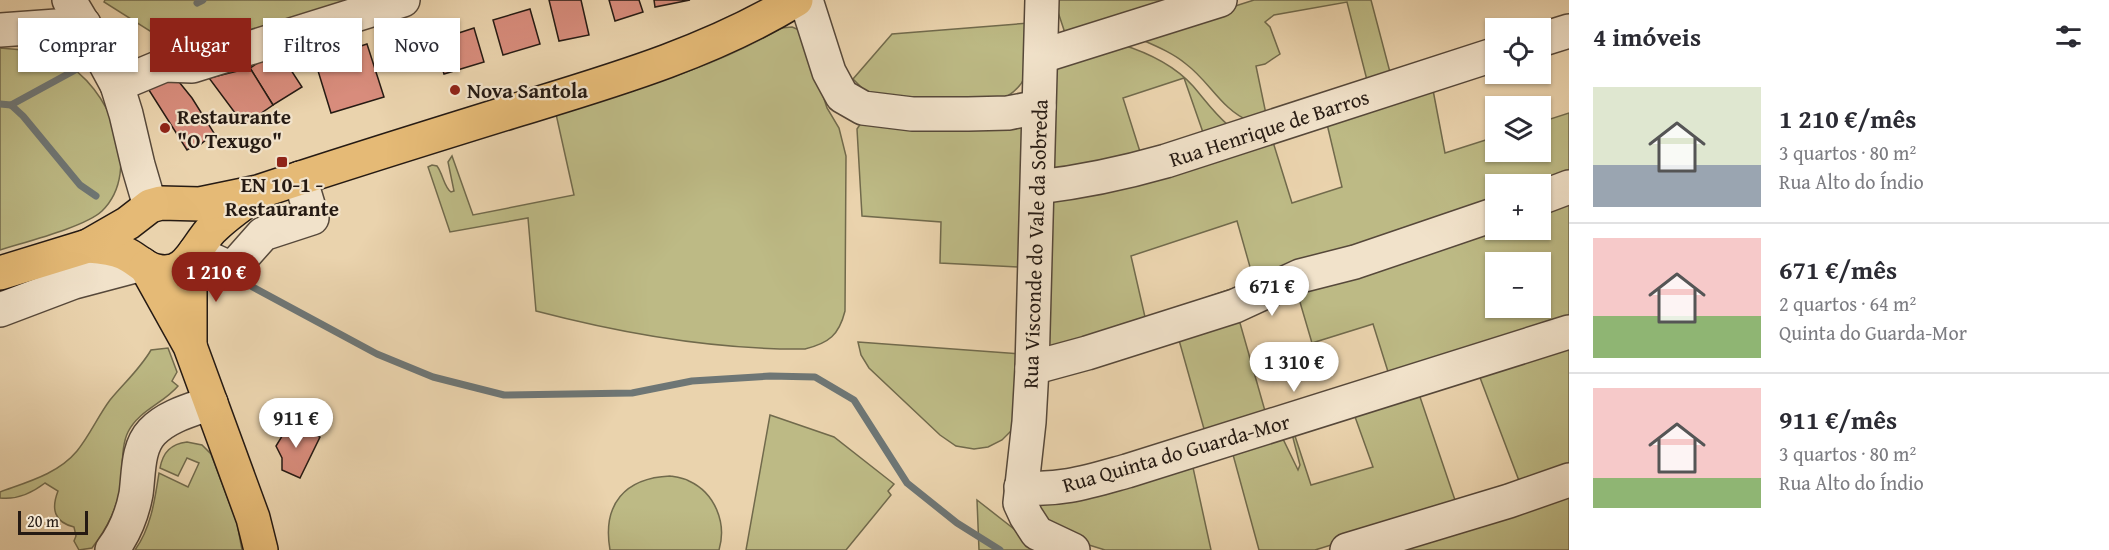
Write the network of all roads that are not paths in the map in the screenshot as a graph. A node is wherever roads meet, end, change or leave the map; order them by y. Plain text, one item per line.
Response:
1 (403, 0) edge
2 (796, 0) edge
3 (806, 0) edge
4 (1042, 0) edge
5 (1220, 0) edge
6 (76, 12) edge
7 (0, 30) edge
8 (1569, 31) edge
9 (1551, 37) edge
10 (1042, 56) junction
11 (1485, 58) edge
12 (117, 85) junction
13 (1040, 107) junction
14 (300, 178) junction
15 (1038, 187) junction
16 (1569, 187) edge
17 (258, 192) junction
18 (1551, 194) edge
19 (154, 207) junction
20 (1485, 218) edge
21 (88, 246) junction
22 (195, 252) junction
23 (142, 264) junction
24 (0, 273) edge
25 (7, 309) edge
26 (1569, 332) edge
27 (190, 346) junction
28 (1032, 368) junction
29 (211, 403) junction
30 (1569, 480) edge
31 (1021, 487) junction
32 (112, 550) edge
33 (261, 550) edge
34 (1073, 550) edge
35 (1347, 550) edge

1 - 12 street
2 - 14 main road
3 - 13 street
4 - 10 street, Rua Visconde do Vale da Sobreda
5 - 10 street
6 - 7 street
6 - 12 street
8 - 9 street
10 - 13 street, Rua Visconde do Vale da Sobreda
11 - 15 street, Rua Henrique de Barros
12 - 19 street
13 - 15 street, Rua Visconde do Vale da Sobreda
14 - 17 main road
14 - 22 street
15 - 28 street, Rua Visconde do Vale da Sobreda
16 - 18 street
17 - 19 main road
17 - 22 main road
19 - 21 main road
19 - 22 main road
19 - 23 main road
20 - 28 street
21 - 23 main road
21 - 24 main road
22 - 23 main road
22 - 27 main road
23 - 25 street
23 - 27 main road
26 - 31 street, Rua Quinta do Guarda-Mor
27 - 29 main road
28 - 31 street, Rua Visconde do Vale da Sobreda
29 - 32 street
29 - 33 main road
30 - 35 street
31 - 34 street, Rua Visconde do Vale da Sobreda

